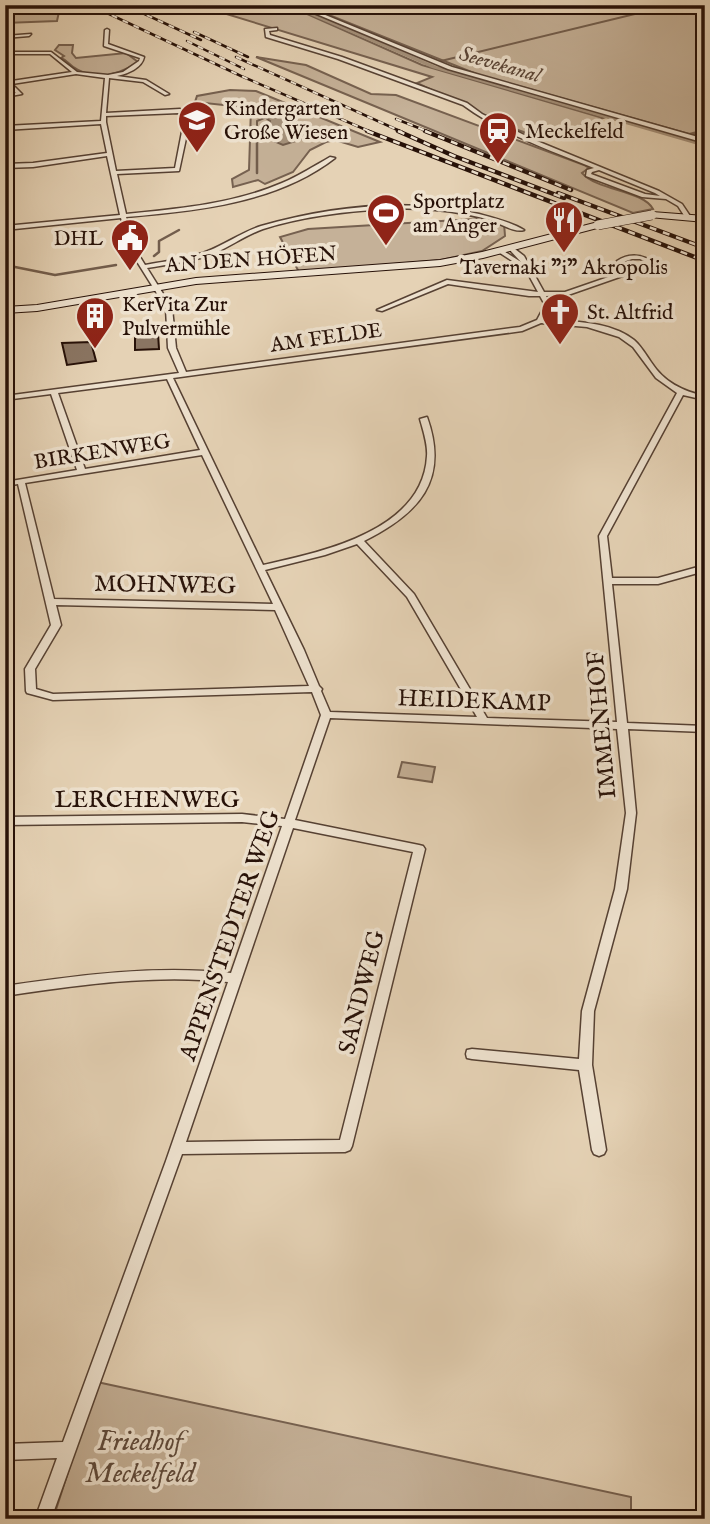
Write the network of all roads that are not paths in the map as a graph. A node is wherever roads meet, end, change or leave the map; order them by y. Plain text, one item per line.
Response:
1 (297, 5) edge
2 (275, 29) dead end
3 (107, 30) dead end
4 (29, 35) dead end
5 (5, 37) edge
6 (5, 53) edge
7 (76, 73) junction
8 (107, 77) junction
9 (7, 84) edge
10 (167, 94) dead end
11 (5, 96) edge
12 (104, 115) junction
13 (103, 122) junction
14 (5, 128) edge
15 (705, 141) edge
16 (108, 154) junction
17 (332, 158) dead end
18 (5, 166) edge
19 (597, 169) junction
20 (113, 173) junction
21 (667, 199) junction
22 (123, 216) junction
23 (687, 216) junction
24 (705, 219) edge
25 (5, 228) edge
26 (521, 230) dead end
27 (511, 248) junction
28 (500, 251) junction
29 (143, 267) junction
30 (529, 269) junction
31 (623, 272) dead end
32 (154, 286) junction
33 (545, 295) junction
34 (5, 310) edge
35 (380, 310) dead end
36 (540, 321) junction
37 (183, 374) junction
38 (169, 376) junction
39 (54, 392) junction
40 (680, 394) junction
41 (5, 398) edge
42 (705, 398) edge
43 (424, 419) dead end
44 (205, 452) junction
45 (82, 472) junction
46 (21, 482) junction
47 (5, 484) edge
48 (359, 541) junction
49 (260, 568) junction
50 (705, 568) edge
51 (610, 581) junction
52 (52, 602) junction
53 (277, 607) junction
54 (317, 689) junction
55 (326, 715) junction
56 (484, 721) junction
57 (623, 726) junction
58 (705, 729) edge
59 (5, 821) edge
60 (289, 823) junction
61 (419, 849) joint
62 (236, 978) junction
63 (5, 991) edge
64 (472, 1054) dead end
65 (585, 1065) junction
66 (178, 1148) junction
67 (598, 1150) dead end
68 (66, 1450) junction
69 (5, 1451) edge
70 (43, 1519) edge

1 - 15 street
2 - 19 street
3 - 8 street
4 - 5 street
6 - 7 street
7 - 8 street
7 - 9 street
8 - 10 street
8 - 12 street
9 - 11 street
12 - 13 street
12 - 20 street
13 - 14 street
13 - 16 street
16 - 18 street
16 - 20 street
17 - 22 street
19 - 21 street
19 - 21 street
20 - 22 street
21 - 23 street
22 - 25 street
22 - 29 street
23 - 24 street, AN DEN HÖFEN
23 - 27 street, AN DEN HÖFEN, bridge
26 - 29 street
27 - 28 street, AN DEN HÖFEN
27 - 30 street
28 - 30 street
28 - 32 street, AN DEN HÖFEN
29 - 32 street
30 - 33 street
31 - 33 street
32 - 34 street, AN DEN HÖFEN
32 - 37 street
33 - 35 street
33 - 36 street
36 - 37 street, AM FELDE
36 - 40 street
37 - 38 street, AM FELDE
38 - 39 street, AM FELDE
38 - 44 street
39 - 41 street, AM FELDE
39 - 45 street
40 - 42 street
40 - 51 street, IMMENHOF
43 - 48 street
44 - 45 street, BIRKENWEG
44 - 49 street
45 - 46 street, BIRKENWEG
46 - 47 street, BIRKENWEG
46 - 52 street
48 - 49 street
48 - 56 street
49 - 53 street
50 - 51 street
51 - 57 street, IMMENHOF
52 - 53 street, MOHNWEG
52 - 54 street
53 - 54 street
54 - 55 street
55 - 56 street, HEIDEKAMP
55 - 60 street, APPENSTEDTER WEG
56 - 57 street, HEIDEKAMP
57 - 58 street, HEIDEKAMP
57 - 65 street, IMMENHOF
59 - 60 street, LERCHENWEG
60 - 61 street, LERCHENWEG
60 - 62 street, APPENSTEDTER WEG
61 - 66 street, SANDWEG
62 - 63 street
62 - 66 street, APPENSTEDTER WEG
64 - 65 street
65 - 67 street, IMMENHOF
66 - 68 street, APPENSTEDTER WEG
68 - 69 street
68 - 70 street, APPENSTEDTER WEG

